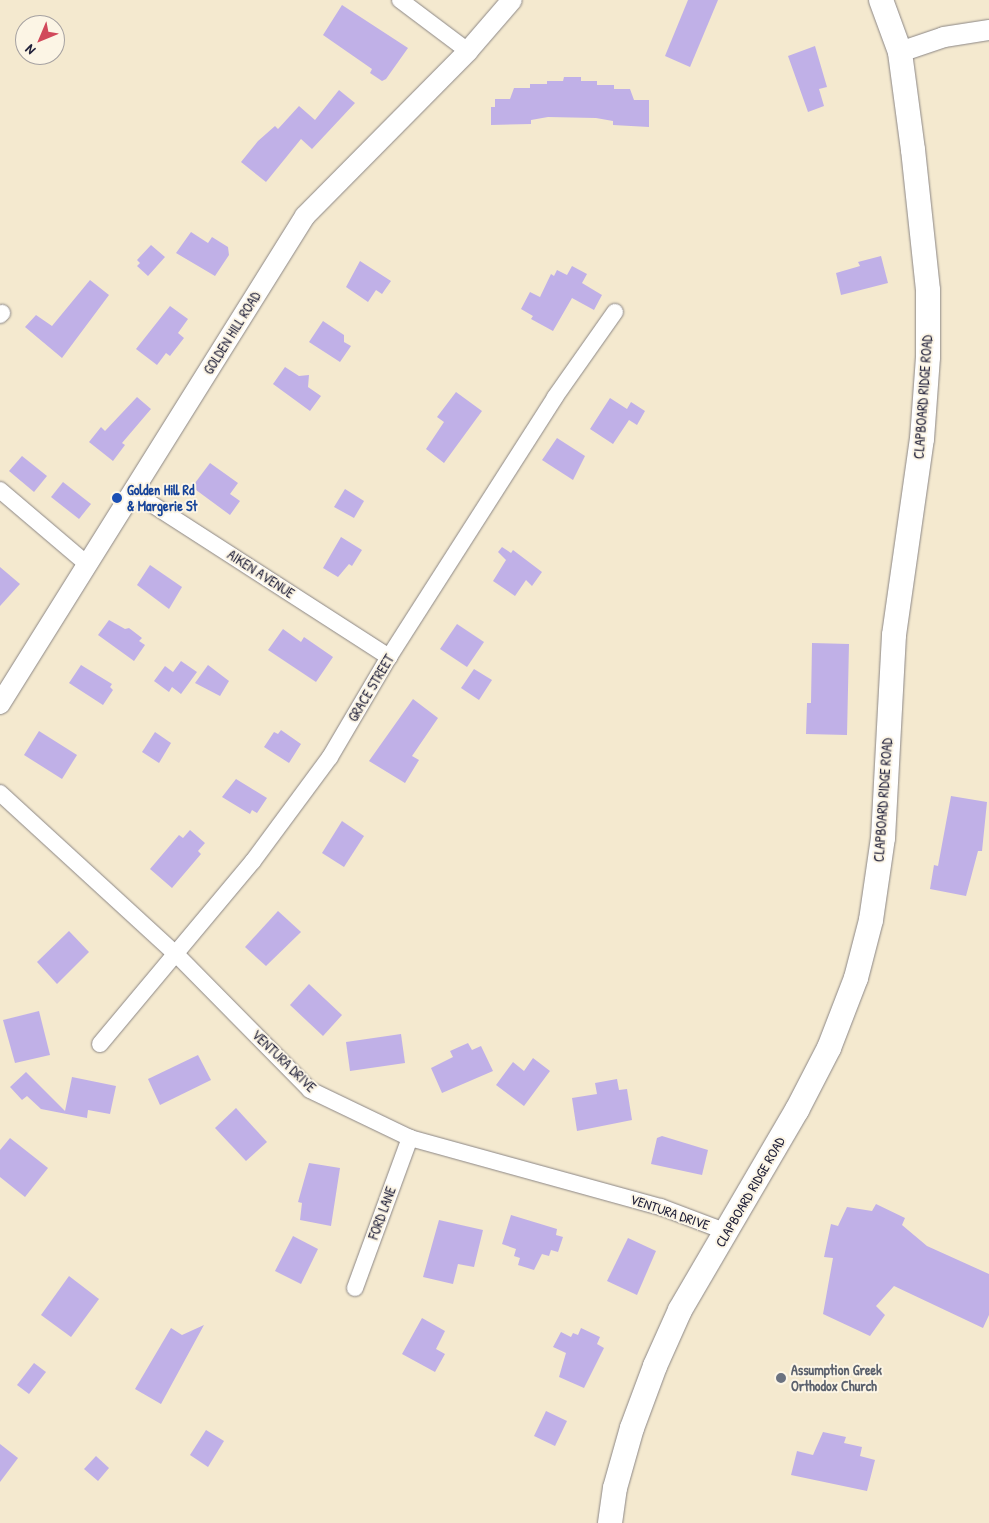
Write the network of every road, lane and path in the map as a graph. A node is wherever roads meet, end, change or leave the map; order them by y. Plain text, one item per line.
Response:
1 (400, 0) edge
2 (512, 0) edge
3 (882, 0) edge
4 (989, 30) edge
5 (468, 51) junction
6 (900, 52) junction
7 (615, 312) dead end
8 (0, 490) edge
9 (133, 492) junction
10 (88, 565) junction
11 (389, 657) junction
12 (0, 704) edge
13 (0, 793) edge
14 (176, 954) junction
15 (100, 1044) dead end
16 (410, 1138) junction
17 (727, 1232) junction
18 (355, 1288) dead end
19 (610, 1523) edge

1 - 5 street
2 - 5 street, GOLDEN HILL ROAD
3 - 6 main road, CLAPBOARD RIDGE ROAD
4 - 6 street
5 - 9 street, GOLDEN HILL ROAD
6 - 17 main road, CLAPBOARD RIDGE ROAD
7 - 11 street, GRACE STREET
8 - 10 street
9 - 10 street, GOLDEN HILL ROAD
9 - 11 street, AIKEN AVENUE
10 - 12 street, GOLDEN HILL ROAD
11 - 14 street, GRACE STREET
13 - 14 street, VENTURA DRIVE
14 - 15 street, GRACE STREET
14 - 16 street, VENTURA DRIVE
16 - 17 street, VENTURA DRIVE
16 - 18 street, FORD LANE
17 - 19 main road, CLAPBOARD RIDGE ROAD

